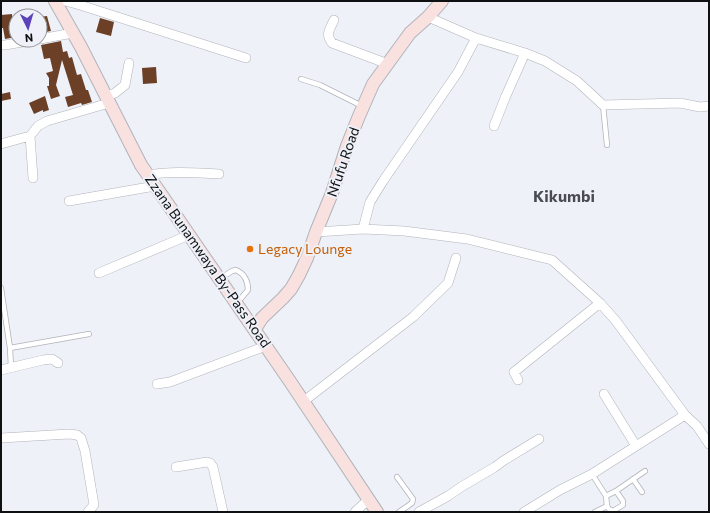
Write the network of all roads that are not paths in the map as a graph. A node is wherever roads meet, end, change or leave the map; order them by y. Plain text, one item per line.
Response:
1 (54, 1) edge
2 (65, 1) edge
3 (442, 1) edge
4 (428, 17) junction
5 (334, 20) dead end
6 (73, 33) junction
7 (48, 38) edge
8 (476, 38) junction
9 (525, 53) junction
10 (246, 58) dead end
11 (129, 63) dead end
12 (388, 64) junction
13 (301, 78) dead end
14 (108, 99) junction
15 (603, 105) junction
16 (709, 106) edge
17 (363, 107) junction
18 (494, 126) dead end
19 (30, 136) junction
20 (1, 144) edge
21 (607, 145) dead end
22 (148, 174) junction
23 (219, 174) dead end
24 (33, 178) dead end
25 (155, 186) junction
26 (69, 201) dead end
27 (363, 229) junction
28 (316, 232) junction
29 (189, 235) junction
30 (456, 258) dead end
31 (99, 274) dead end
32 (220, 279) junction
33 (1, 288) edge
34 (237, 303) junction
35 (600, 303) junction
36 (255, 329) junction
37 (88, 334) dead end
38 (266, 346) junction
39 (10, 348) junction
40 (58, 363) dead end
41 (11, 367) junction
42 (1, 370) edge
43 (518, 380) dead end
44 (157, 384) dead end
45 (604, 394) dead end
46 (304, 401) junction
47 (685, 415) junction
48 (1, 438) edge
49 (539, 440) dead end
50 (709, 444) edge
51 (636, 446) junction
52 (176, 467) dead end
53 (645, 471) dead end
54 (592, 474) junction
55 (397, 477) dead end
56 (633, 479) junction
57 (616, 491) junction
58 (642, 492) dead end
59 (606, 496) junction
60 (369, 499) junction
61 (607, 506) junction
62 (88, 512) edge
63 (223, 512) edge
64 (355, 512) edge
65 (377, 512) edge
66 (399, 512) edge
67 (419, 512) edge
68 (524, 512) edge
69 (595, 512) edge

1 - 6 street, Zzana Bunamwaya By-Pass Road
2 - 10 street
3 - 4 street, Nfufu Road
4 - 8 street
4 - 12 street, Nfufu Road
5 - 12 street
6 - 7 street
6 - 14 street, Zzana Bunamwaya By-Pass Road
8 - 9 street
8 - 27 street
9 - 15 street
9 - 18 street
11 - 14 street
12 - 17 street, Nfufu Road
13 - 17 lane
14 - 19 street
14 - 22 street, Zzana Bunamwaya By-Pass Road
15 - 16 street
15 - 21 lane
17 - 28 street, Nfufu Road
19 - 20 street
19 - 24 street
22 - 23 street
22 - 25 street, Zzana Bunamwaya By-Pass Road
25 - 26 street
25 - 29 street, Zzana Bunamwaya By-Pass Road
27 - 28 street
27 - 35 street
28 - 36 street, Nfufu Road
29 - 31 street
29 - 32 street, Zzana Bunamwaya By-Pass Road
30 - 46 street
32 - 34 street, Zzana Bunamwaya By-Pass Road
32 - 34 lane
33 - 39 lane
34 - 36 street, Zzana Bunamwaya By-Pass Road
35 - 43 street
35 - 47 street
36 - 38 street, Zzana Bunamwaya By-Pass Road
37 - 39 lane
38 - 44 street
38 - 46 street, Zzana Bunamwaya By-Pass Road
39 - 41 lane
40 - 41 street
41 - 42 street
45 - 51 street
46 - 60 street, Zzana Bunamwaya By-Pass Road
47 - 50 street
47 - 51 street
48 - 62 street
49 - 67 street
51 - 54 street
52 - 63 street
53 - 56 lane
54 - 59 lane
54 - 68 street
55 - 66 lane
56 - 57 lane
56 - 58 lane
57 - 59 lane
57 - 61 lane
59 - 61 lane
60 - 64 street
60 - 65 street, Zzana Bunamwaya By-Pass Road
61 - 69 lane

